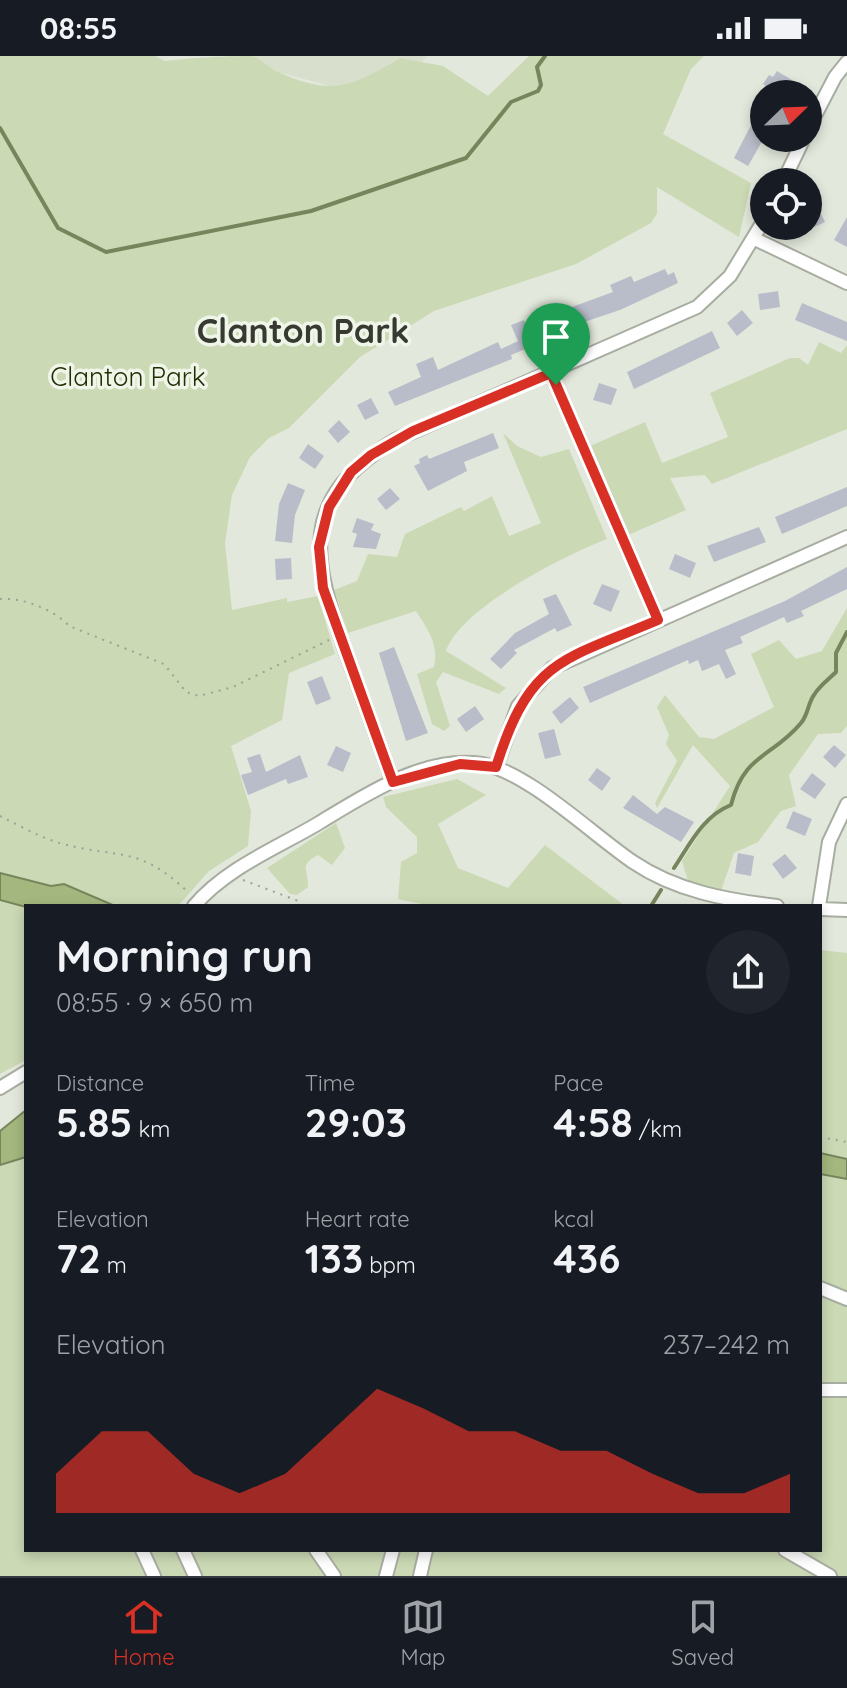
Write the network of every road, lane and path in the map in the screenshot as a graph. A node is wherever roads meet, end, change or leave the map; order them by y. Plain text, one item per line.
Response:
1 (847, 62) edge
2 (822, 99) edge
3 (754, 240) edge
4 (757, 240) edge
5 (847, 283) edge
6 (551, 373) junction
7 (847, 537) edge
8 (0, 599) edge
9 (658, 620) junction
10 (333, 638) dead end
11 (496, 767) junction
12 (393, 782) junction
13 (847, 804) edge
14 (0, 816) edge
15 (243, 880) dead end
16 (193, 901) edge
17 (301, 902) dead end
18 (764, 904) edge
19 (820, 904) edge
20 (822, 907) edge
21 (847, 910) edge
22 (24, 1073) edge
23 (0, 1088) edge
24 (822, 1137) edge
25 (847, 1142) edge
26 (822, 1289) edge
27 (847, 1299) edge
28 (822, 1390) edge
29 (847, 1390) edge
30 (143, 1552) edge
31 (184, 1552) edge
32 (317, 1552) edge
33 (392, 1552) edge
34 (426, 1552) edge
35 (788, 1552) edge
36 (154, 1576) edge
37 (195, 1576) edge
38 (334, 1576) edge
39 (386, 1576) edge
40 (420, 1576) edge
41 (830, 1576) edge

1 - 2 street
3 - 6 street
4 - 5 street
6 - 9 street
6 - 12 street
7 - 9 street
8 - 10 path
9 - 11 street
11 - 12 street
11 - 18 street
12 - 16 street
13 - 19 street
14 - 16 path
15 - 17 path
20 - 21 street
22 - 23 street
24 - 25 path
26 - 27 street
28 - 29 street
30 - 36 street
31 - 37 street
32 - 38 street
33 - 39 street
34 - 40 street
35 - 41 street

